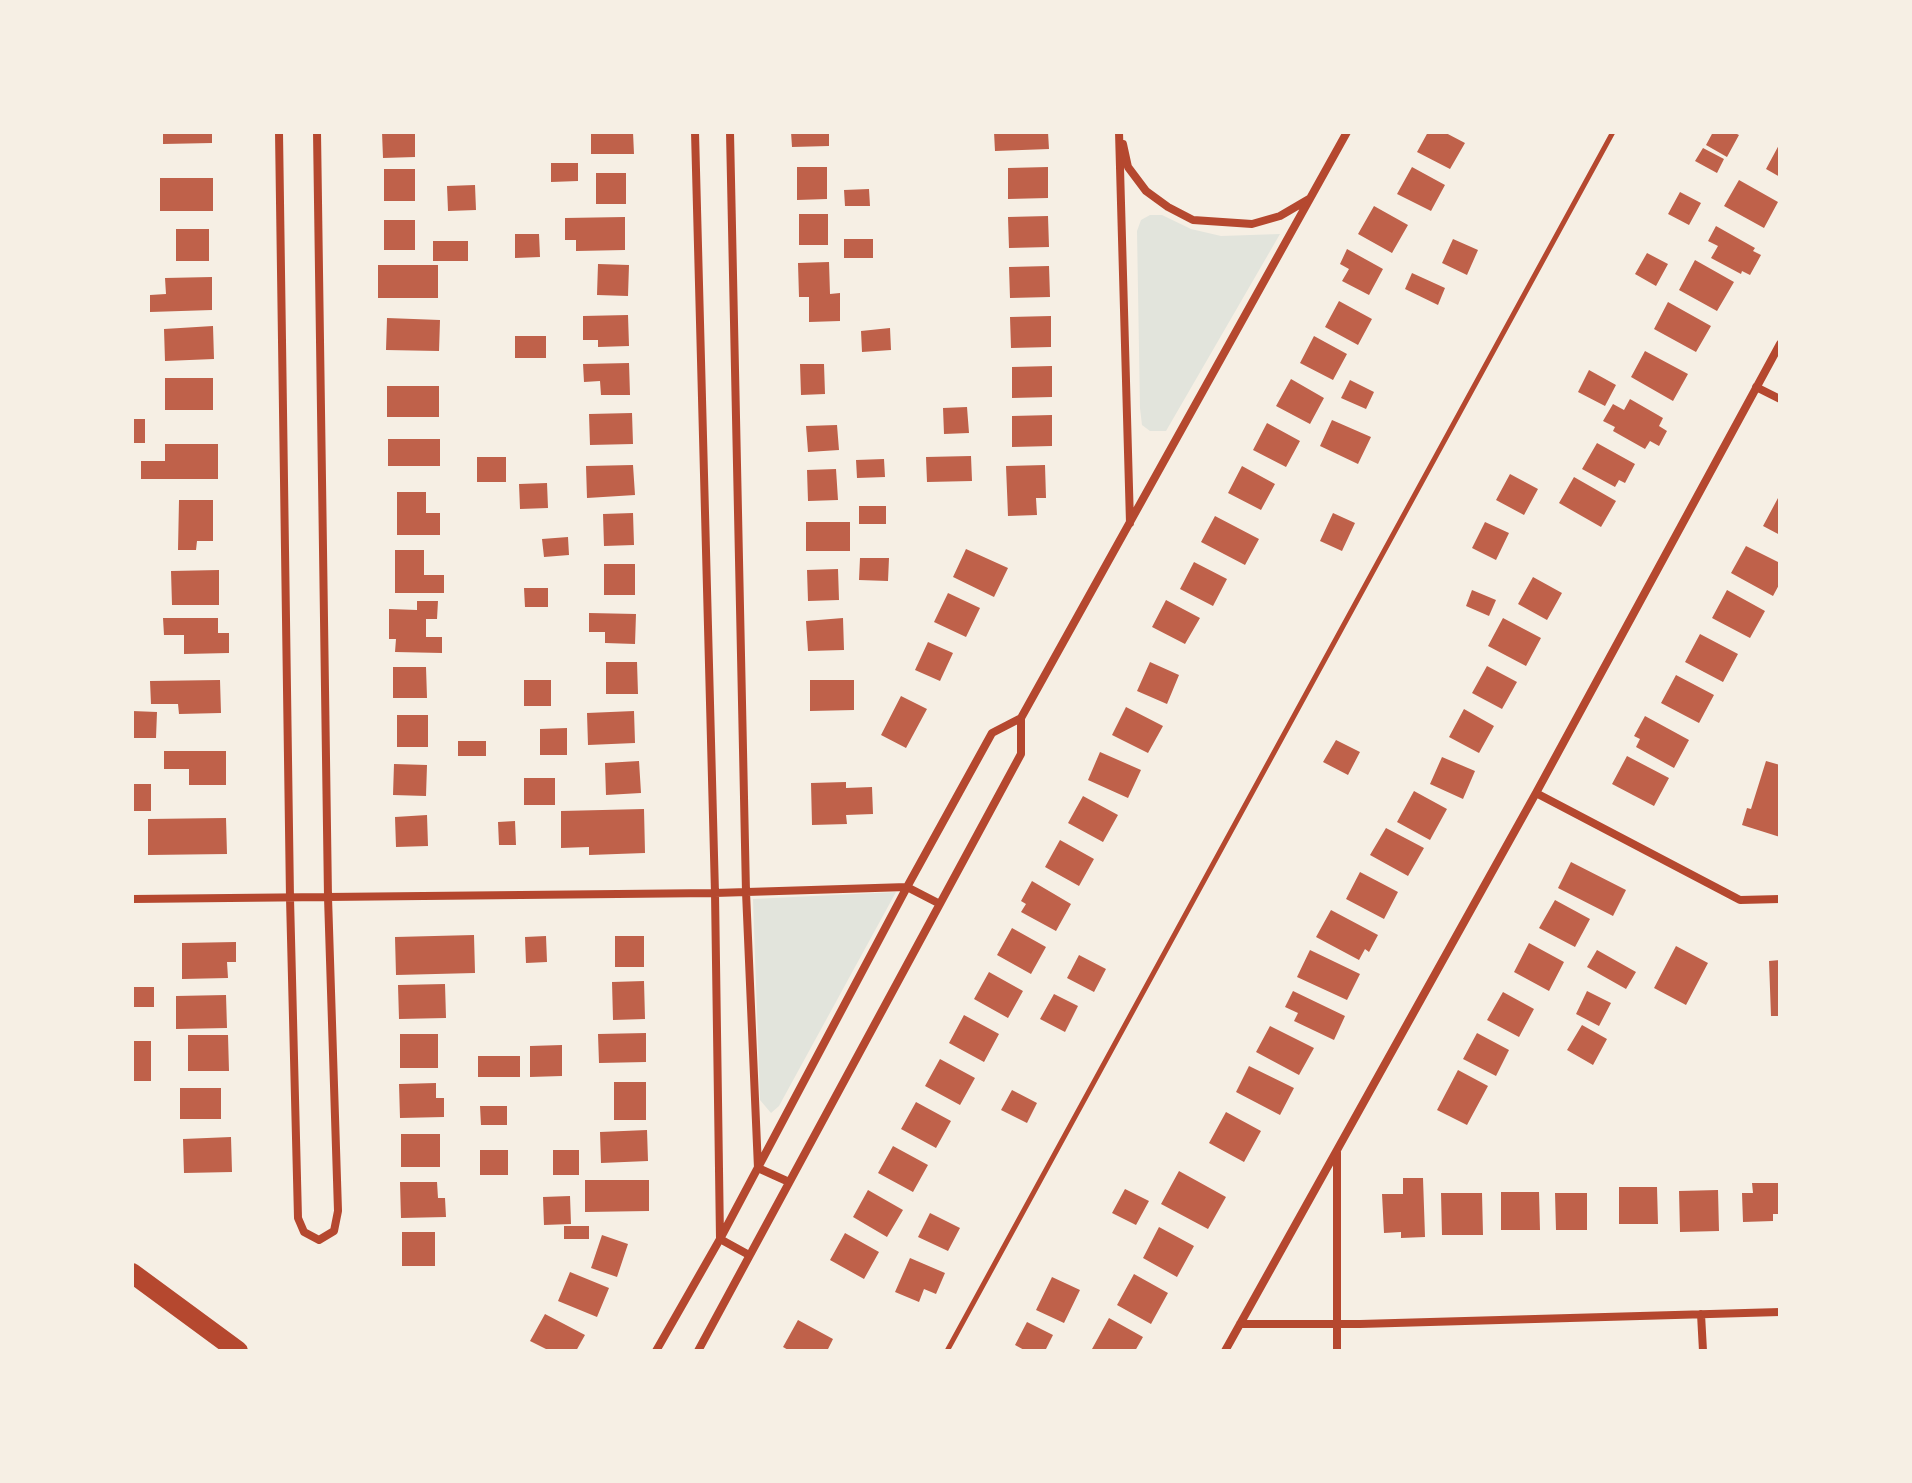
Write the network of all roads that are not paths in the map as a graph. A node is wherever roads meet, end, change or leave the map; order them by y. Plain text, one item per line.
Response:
1 (279, 132) edge
2 (317, 132) edge
3 (695, 132) edge
4 (730, 132) edge
5 (1119, 132) edge
6 (1347, 132) edge
7 (1310, 199) junction
8 (1780, 344) edge
9 (1756, 387) junction
10 (1780, 399) edge
11 (1130, 524) junction
12 (1021, 718) junction
13 (1536, 793) junction
14 (907, 887) junction
15 (746, 892) junction
16 (715, 893) junction
17 (328, 897) junction
18 (290, 898) junction
19 (132, 899) edge
20 (1780, 899) edge
21 (940, 904) junction
22 (1337, 1148) junction
23 (758, 1168) junction
24 (789, 1182) junction
25 (720, 1239) junction
26 (749, 1255) junction
27 (132, 1273) edge
28 (1780, 1312) edge
29 (1701, 1314) junction
30 (1240, 1324) junction
31 (1336, 1324) junction
32 (238, 1351) edge
33 (656, 1351) edge
34 (698, 1351) edge
35 (1225, 1351) edge
36 (1337, 1351) edge
37 (1703, 1351) edge

1 - 18 street
2 - 17 street
3 - 16 street
4 - 15 street
5 - 7 street
5 - 11 street
6 - 7 street
7 - 11 street
8 - 9 street
9 - 10 street
9 - 13 street
11 - 12 street
12 - 14 street
12 - 21 street
13 - 20 street
13 - 22 street
14 - 15 street
14 - 21 street
14 - 23 street
15 - 16 street
15 - 23 street
16 - 17 street
16 - 25 street
17 - 18 street
17 - 18 street
18 - 19 street
21 - 24 street
22 - 30 street
22 - 31 street
23 - 24 street
23 - 25 street
24 - 26 street
25 - 26 street
25 - 33 street
26 - 34 street
27 - 32 highway
28 - 29 street
29 - 31 street
29 - 37 street
30 - 31 street
30 - 35 street
31 - 36 street

